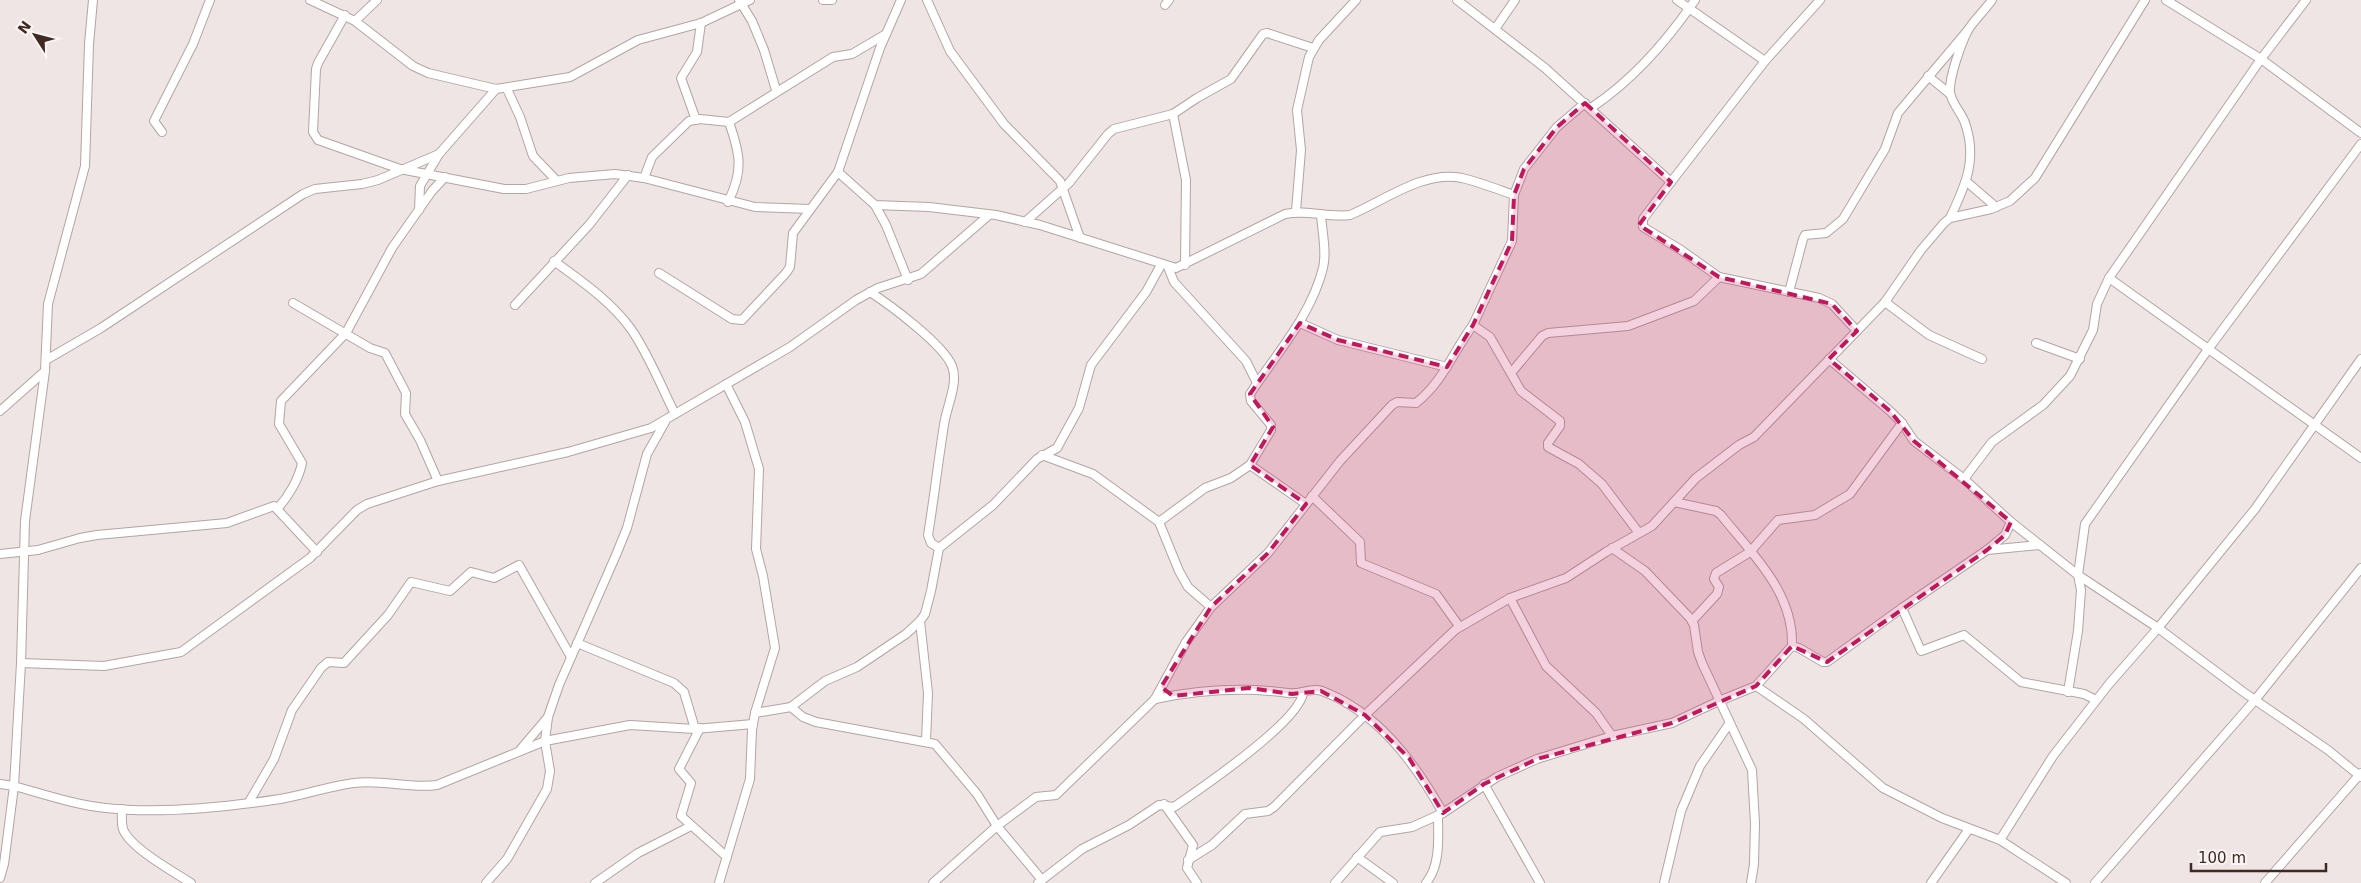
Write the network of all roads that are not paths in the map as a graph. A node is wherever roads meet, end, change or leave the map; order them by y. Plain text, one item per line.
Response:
1 (93, 0) edge
2 (210, 0) edge
3 (310, 0) edge
4 (378, 0) edge
5 (750, 0) edge
6 (823, 0) edge
7 (832, 0) edge
8 (901, 0) edge
9 (927, 0) edge
10 (1356, 0) edge
11 (1457, 0) edge
12 (1515, 0) edge
13 (1677, 0) edge
14 (1695, 0) edge
15 (1820, 0) edge
16 (1992, 0) edge
17 (2145, 0) edge
18 (2166, 0) edge
19 (2306, 0) edge
20 (740, 2) edge
21 (1690, 7) junction
22 (345, 15) junction
23 (355, 21) junction
24 (701, 23) junction
25 (1495, 29) junction
26 (1968, 30) junction
27 (886, 34) junction
28 (1313, 48) junction
29 (2261, 60) junction
30 (1765, 61) junction
31 (1928, 76) junction
32 (496, 89) junction
33 (507, 89) junction
34 (776, 90) junction
35 (1950, 94) junction
36 (1588, 105) junction
37 (1173, 114) junction
38 (696, 120) junction
39 (729, 122) junction
40 (162, 132) dead end
41 (2361, 133) edge
42 (2361, 144) edge
43 (439, 154) junction
44 (400, 169) junction
45 (838, 172) junction
46 (426, 173) junction
47 (628, 175) junction
48 (445, 177) junction
49 (644, 178) junction
50 (556, 180) junction
51 (1671, 182) junction
52 (1967, 182) junction
53 (1063, 187) junction
54 (1514, 195) junction
55 (728, 202) junction
56 (875, 206) junction
57 (1996, 207) junction
58 (810, 209) junction
59 (419, 210) junction
60 (1296, 211) junction
61 (989, 214) junction
62 (1321, 214) junction
63 (1950, 218) junction
64 (1025, 222) junction
65 (1080, 238) junction
66 (554, 261) junction
67 (1185, 265) junction
68 (1164, 266) junction
69 (659, 273) dead end
70 (1719, 277) junction
71 (2108, 278) junction
72 (908, 280) junction
73 (870, 292) junction
74 (1789, 292) junction
75 (1885, 302) junction
76 (293, 303) dead end
77 (514, 305) dead end
78 (1300, 323) junction
79 (1473, 325) junction
80 (1857, 331) junction
81 (346, 333) junction
82 (2036, 342) dead end
83 (2209, 348) junction
84 (1829, 359) junction
85 (1982, 359) dead end
86 (2080, 359) junction
87 (2361, 359) edge
88 (46, 360) junction
89 (1447, 367) junction
90 (45, 371) junction
91 (1511, 373) junction
92 (1257, 383) junction
93 (726, 384) junction
94 (0, 411) edge
95 (676, 414) junction
96 (666, 420) junction
97 (1902, 423) junction
98 (2314, 424) junction
99 (1042, 454) junction
100 (2361, 458) edge
101 (1250, 465) junction
102 (1964, 479) junction
103 (438, 481) junction
104 (1312, 496) junction
105 (1674, 502) junction
106 (1306, 504) junction
107 (278, 508) junction
108 (1159, 522) junction
109 (2011, 522) junction
110 (1638, 533) junction
111 (2040, 545) junction
112 (939, 548) junction
113 (1612, 548) junction
114 (1987, 550) junction
115 (317, 552) junction
116 (1750, 552) junction
117 (23, 553) junction
118 (0, 554) edge
119 (2361, 568) edge
120 (2078, 575) junction
121 (1510, 598) junction
122 (1211, 606) junction
123 (1902, 608) junction
124 (920, 621) junction
125 (1692, 621) junction
126 (1459, 626) junction
127 (2158, 628) junction
128 (577, 643) junction
129 (1792, 646) junction
130 (571, 657) junction
131 (21, 663) junction
132 (1756, 686) junction
133 (1161, 687) junction
134 (2068, 692) junction
135 (1303, 693) junction
136 (1173, 696) junction
137 (1155, 700) junction
138 (1719, 700) junction
139 (2096, 700) junction
140 (2255, 700) junction
141 (791, 707) junction
142 (755, 712) junction
143 (1365, 715) junction
144 (548, 717) junction
145 (753, 724) junction
146 (1729, 724) junction
147 (698, 729) junction
148 (1612, 736) junction
149 (545, 741) junction
150 (926, 741) junction
151 (518, 751) junction
152 (2360, 775) edge
153 (0, 784) edge
154 (1484, 784) junction
155 (14, 786) junction
156 (249, 802) junction
157 (1164, 804) junction
158 (122, 809) junction
159 (1441, 814) junction
160 (691, 826) junction
161 (997, 826) junction
162 (1969, 829) junction
163 (2000, 840) junction
164 (727, 857) junction
165 (1357, 857) junction
166 (1188, 860) junction
167 (0, 878) edge
168 (1040, 882) edge
169 (191, 883) edge
170 (486, 883) edge
171 (594, 883) edge
172 (719, 883) edge
173 (933, 883) edge
174 (1197, 883) edge
175 (1335, 883) edge
176 (1393, 883) edge
177 (1426, 883) edge
178 (1540, 883) edge
179 (1664, 883) edge
180 (1751, 883) edge
181 (1931, 883) edge
182 (2066, 883) edge
183 (2095, 883) edge
184 (2265, 883) edge

1 - 88 street
2 - 40 street
3 - 22 street
4 - 23 street
5 - 20 street
6 - 7 street
8 - 27 street
9 - 53 street
10 - 28 street
11 - 25 street
12 - 25 street
13 - 21 street
14 - 21 street
15 - 30 street
16 - 26 street
17 - 57 street
18 - 29 street
19 - 29 street
20 - 24 street
20 - 34 street
21 - 30 street
21 - 36 street
22 - 23 street
22 - 44 street
23 - 32 street
24 - 33 street
24 - 38 street
25 - 36 street
26 - 31 street
26 - 35 street
27 - 34 street
27 - 45 street
28 - 37 street
28 - 60 street
29 - 41 street
29 - 71 street
30 - 51 street
31 - 35 street
31 - 74 street
32 - 33 street
32 - 43 street
33 - 50 street
34 - 39 street
35 - 52 street
36 - 51 street
36 - 54 street
37 - 53 street
37 - 67 street
38 - 39 street
38 - 49 street
39 - 55 street
42 - 83 street
43 - 44 street
43 - 46 street
44 - 46 street
44 - 88 street
45 - 56 street
45 - 58 street
46 - 48 street
46 - 59 street
47 - 49 street
47 - 50 street
47 - 66 street
48 - 50 street
48 - 59 street
49 - 55 street
51 - 70 street
52 - 57 street
52 - 63 street
53 - 64 street
53 - 65 street
54 - 62 street
54 - 79 street
55 - 58 street
56 - 61 street
56 - 72 street
57 - 63 street
58 - 69 street
59 - 81 street
60 - 62 street
60 - 67 street
61 - 64 street
61 - 72 street
62 - 78 street
63 - 75 street
64 - 65 street
65 - 68 street
66 - 77 street
66 - 95 street
67 - 68 street
68 - 92 street
68 - 99 street
70 - 74 street
70 - 91 street
71 - 83 street
71 - 86 street
72 - 73 street
73 - 93 street
73 - 112 street
74 - 80 street
75 - 80 street
75 - 85 street
76 - 81 street
78 - 89 street
78 - 92 street
79 - 89 street
79 - 91 street
80 - 84 street
81 - 103 street
81 - 107 street
82 - 86 street
83 - 98 street
83 - 120 street
84 - 97 street
84 - 105 street
86 - 102 street
87 - 98 street
88 - 90 street
89 - 104 street
90 - 94 street
90 - 117 street
91 - 110 street
92 - 101 street
93 - 95 street
93 - 142 street
95 - 96 street
96 - 103 street
96 - 128 street
97 - 102 street
97 - 116 street
98 - 100 street
98 - 127 street
99 - 108 street
99 - 112 street
101 - 106 street
101 - 108 street
102 - 109 street
103 - 115 street
104 - 106 street
104 - 126 street
105 - 110 street
105 - 116 street
106 - 122 street
107 - 115 street
107 - 117 street
108 - 122 street
109 - 111 street
109 - 114 street
110 - 113 street
111 - 114 street
111 - 120 street
112 - 124 street
113 - 121 street
113 - 125 street
114 - 123 street
115 - 131 street
116 - 125 street
116 - 129 street
117 - 118 street
117 - 131 street
119 - 140 street
120 - 127 street
120 - 134 street
121 - 126 street
121 - 148 street
122 - 133 street
123 - 129 street
123 - 134 street
124 - 141 street
124 - 150 street
125 - 138 street
126 - 143 street
127 - 139 street
127 - 140 street
128 - 130 street
128 - 147 street
129 - 132 street
130 - 144 street
130 - 156 street
131 - 155 street
132 - 138 street
132 - 162 street
133 - 136 street
133 - 137 street
134 - 139 street
135 - 136 street
135 - 143 street
135 - 157 street
136 - 137 street
137 - 161 street
138 - 146 street
138 - 148 street
139 - 163 street
140 - 152 street
140 - 183 street
141 - 142 street
141 - 150 street
142 - 145 street
143 - 159 street
143 - 166 street
144 - 149 street
144 - 151 street
145 - 147 street
145 - 164 street
146 - 179 street
146 - 180 street
147 - 149 street
147 - 160 street
148 - 154 street
149 - 151 street
149 - 170 street
150 - 161 street
151 - 156 street
152 - 184 street
153 - 155 street
154 - 159 street
154 - 178 street
155 - 158 street
155 - 167 street
156 - 158 street
157 - 166 street
157 - 168 street
158 - 169 street
159 - 165 street
159 - 177 street
160 - 164 street
160 - 171 street
161 - 168 street
161 - 173 street
162 - 163 street
162 - 181 street
163 - 182 street
164 - 172 street
165 - 175 street
165 - 176 street
166 - 174 street

